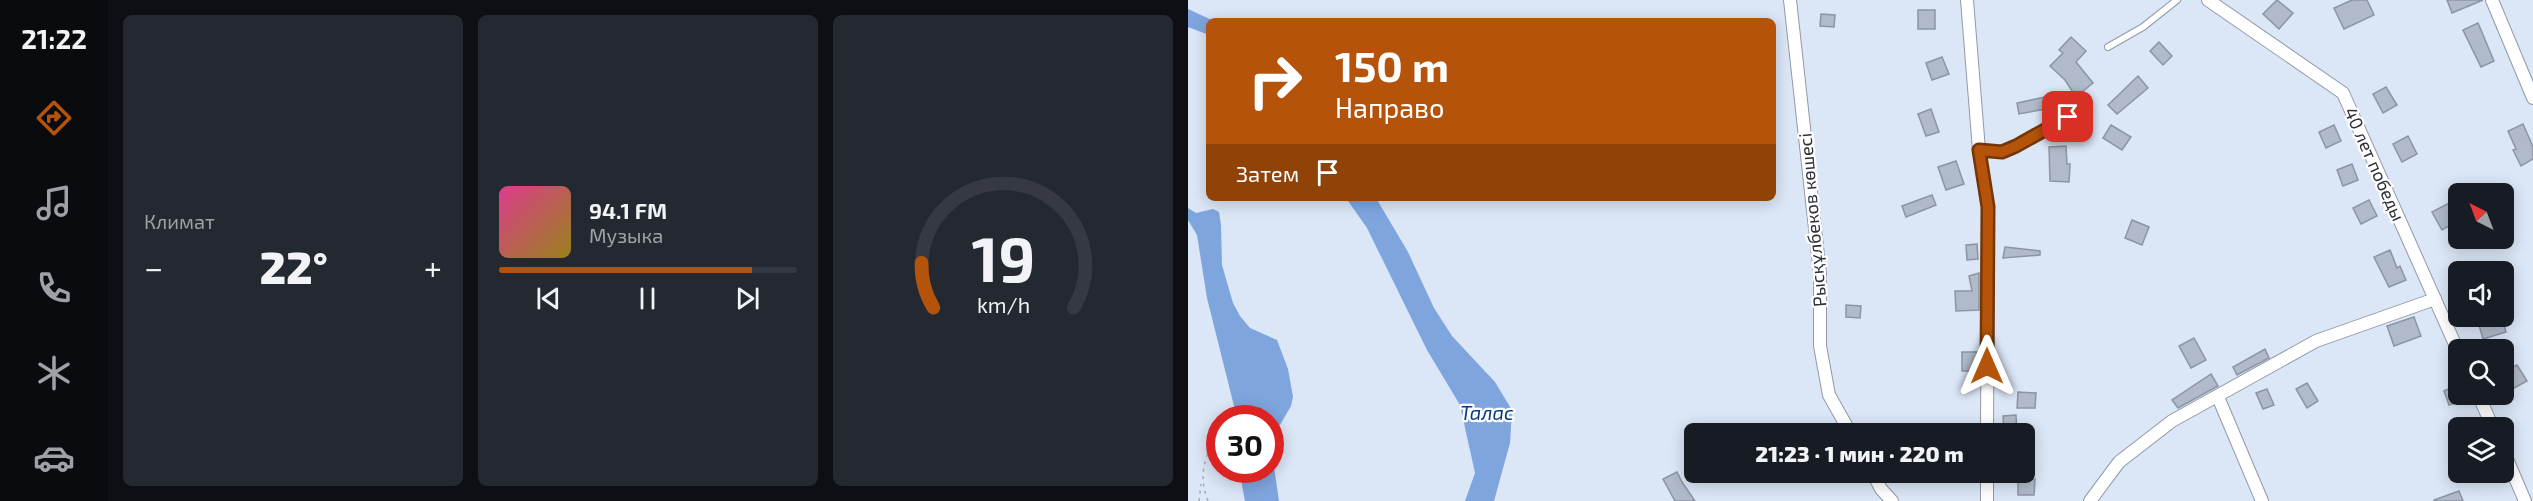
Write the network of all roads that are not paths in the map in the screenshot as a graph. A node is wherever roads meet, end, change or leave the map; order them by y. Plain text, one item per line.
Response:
1 (1790, 0) edge
2 (1967, 0) edge
3 (2177, 0) edge
4 (2208, 0) edge
5 (2492, 0) edge
6 (2108, 47) dead end
7 (2533, 98) edge
8 (2068, 117) dead end
9 (1979, 150) junction
10 (2435, 299) junction
11 (2453, 339) edge
12 (2218, 397) junction
13 (1845, 423) edge
14 (1987, 423) edge
15 (2514, 475) edge
16 (1878, 483) edge
17 (1987, 483) edge
18 (1892, 501) edge
19 (1987, 501) edge
20 (2090, 501) edge
21 (2262, 501) edge
22 (2525, 501) edge

1 - 13 street, Рысқұлбеков көшесі
2 - 9 street
3 - 6 lane
4 - 10 street, 40 лет победы
5 - 7 street
8 - 9 lane
9 - 14 street
10 - 11 street, 40 лет победы
10 - 12 street
12 - 20 street
12 - 21 street
15 - 22 street
16 - 18 street
17 - 19 street

